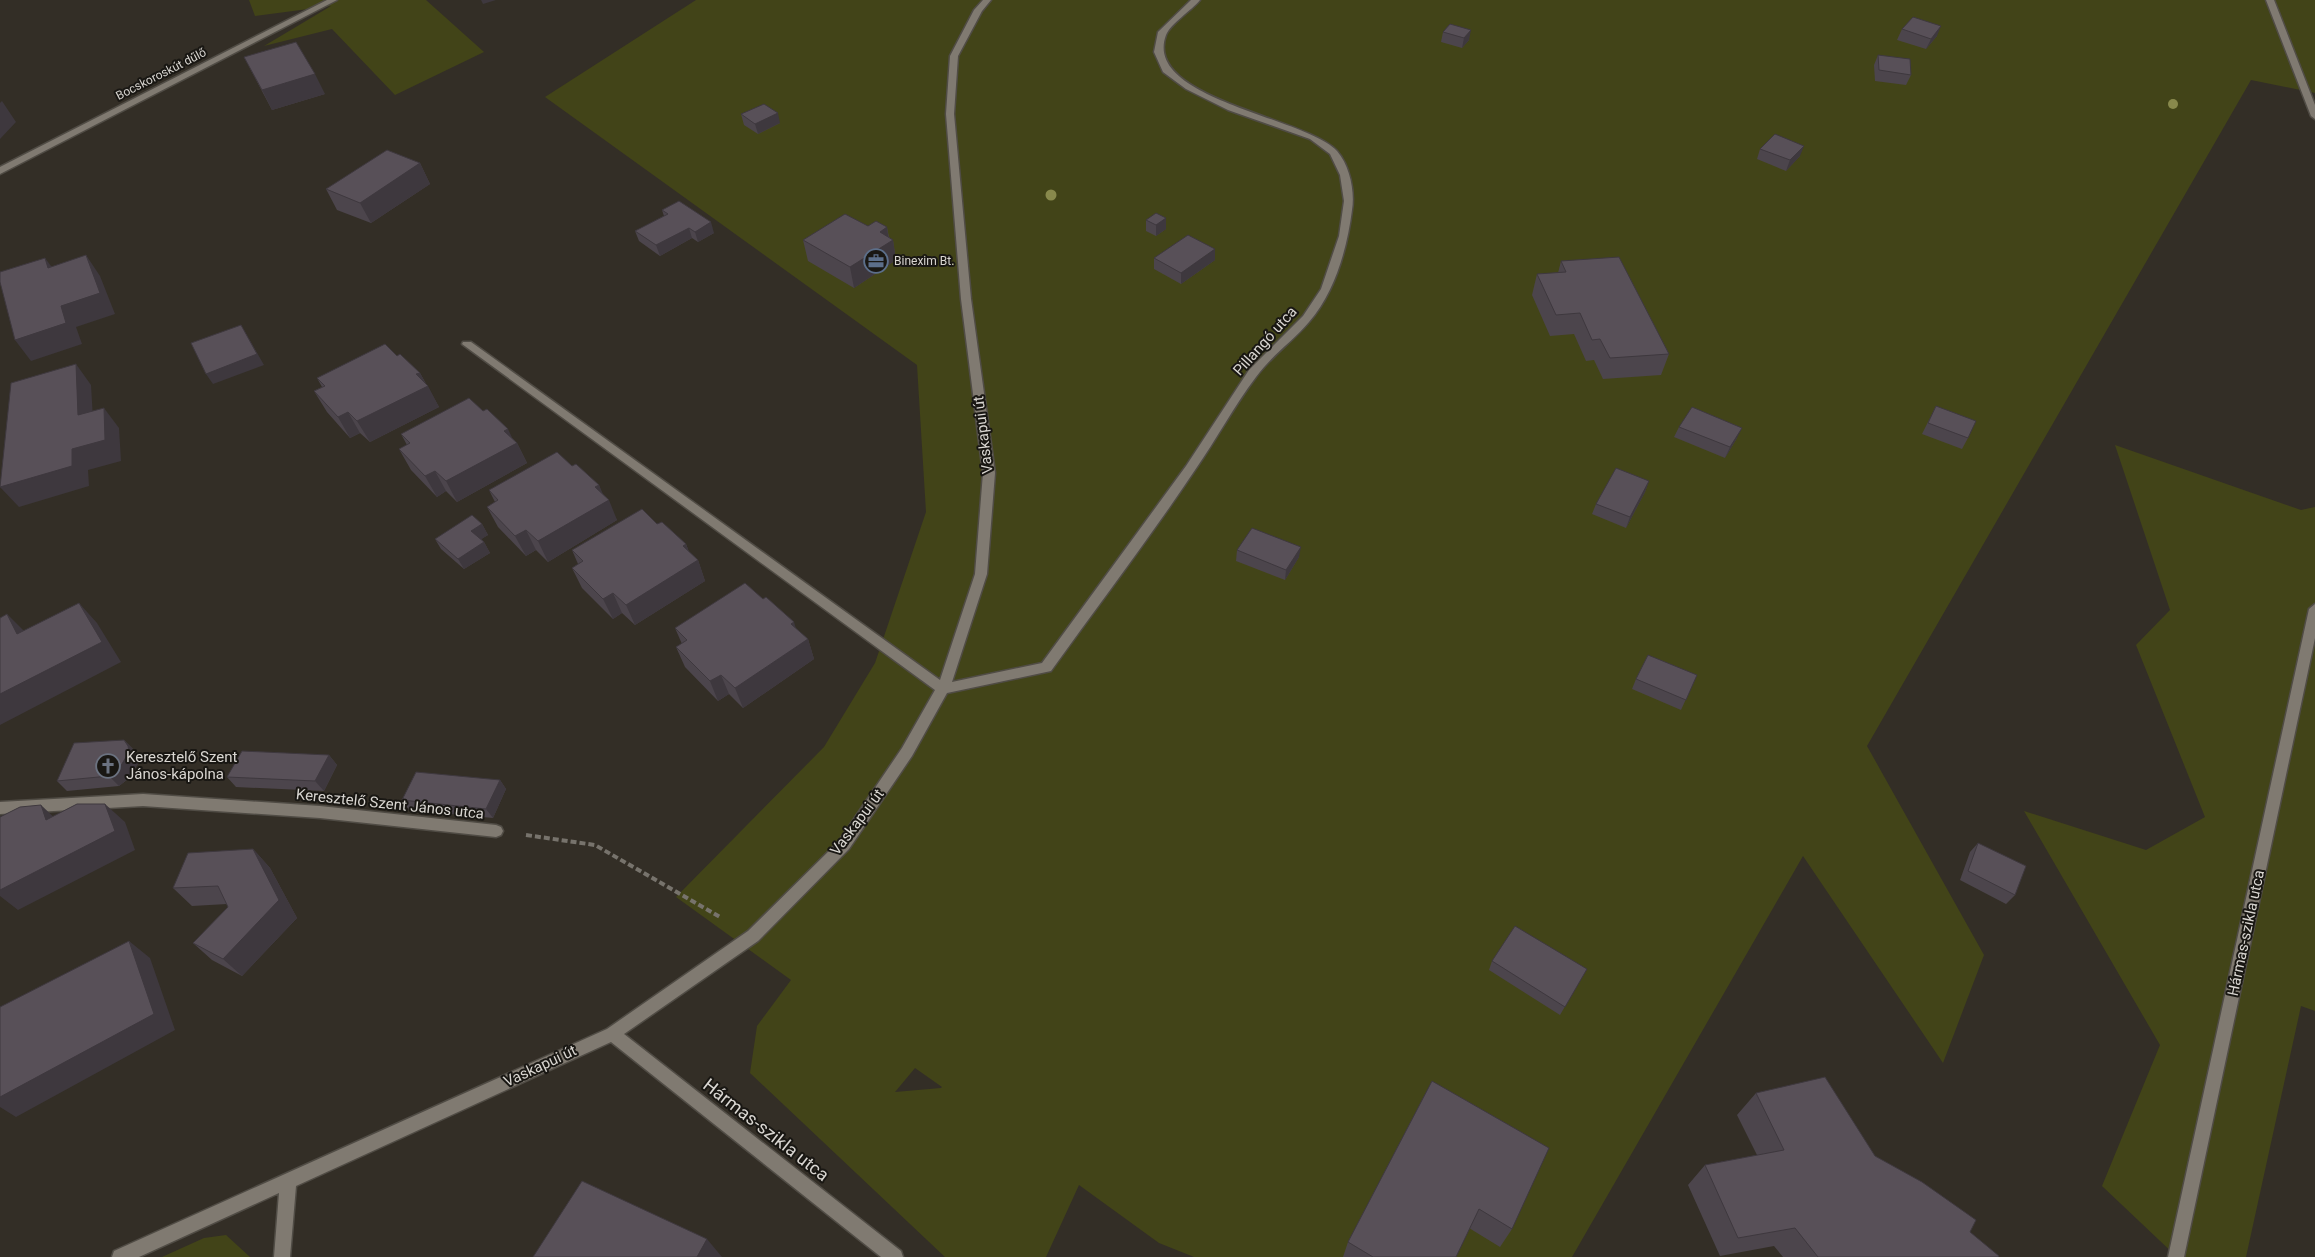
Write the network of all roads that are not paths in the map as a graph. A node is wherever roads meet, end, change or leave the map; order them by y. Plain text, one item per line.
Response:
1 (333, 0) edge
2 (987, 0) edge
3 (1196, 0) edge
4 (2270, 0) edge
5 (2315, 116) edge
6 (0, 171) edge
7 (467, 344) dead end
8 (2315, 609) edge
9 (943, 689) junction
10 (0, 808) edge
11 (496, 831) road end
12 (612, 1034) junction
13 (288, 1180) junction
14 (120, 1257) edge
15 (282, 1257) edge
16 (895, 1257) edge
17 (2176, 1257) edge

1 - 6 street, Bocskoroskút dűlő
2 - 9 street, Vaskapui út
3 - 9 street, Pillangó utca
4 - 5 street
7 - 9 street
8 - 17 street, Hármas-szikla utca
9 - 12 street, Vaskapui út
10 - 11 street, Keresztelő Szent János utca
12 - 13 street, Vaskapui út
12 - 16 street, Hármas-szikla utca
13 - 14 street, Vaskapui út
13 - 15 street

